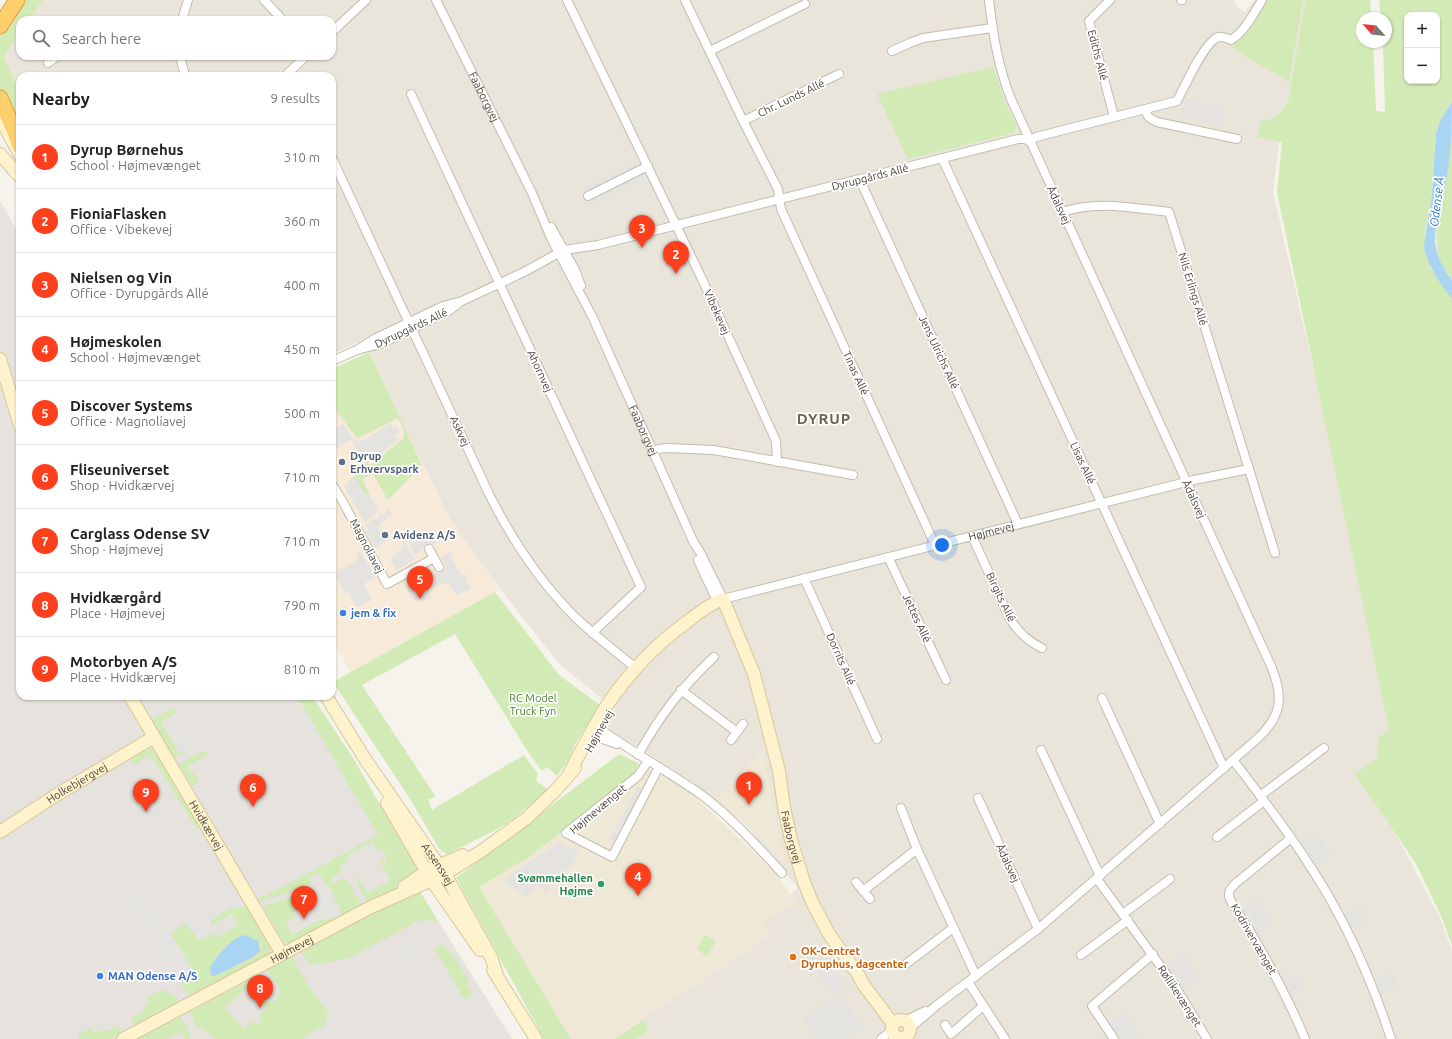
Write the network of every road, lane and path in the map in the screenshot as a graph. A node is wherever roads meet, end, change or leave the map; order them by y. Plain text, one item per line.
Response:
1 (12, 0) edge
2 (17, 0) edge
3 (188, 0) edge
4 (264, 0) edge
5 (366, 0) edge
6 (436, 0) edge
7 (567, 0) edge
8 (685, 0) edge
9 (989, 0) edge
10 (1110, 0) edge
11 (1262, 0) edge
12 (805, 4) dead end
13 (0, 16) edge
14 (183, 16) edge
15 (279, 16) edge
16 (0, 26) edge
17 (336, 28) edge
18 (992, 28) junction
19 (710, 51) junction
20 (892, 51) dead end
21 (51, 60) edge
22 (181, 60) edge
23 (302, 60) edge
24 (48, 62) dead end
25 (184, 72) edge
26 (289, 72) edge
27 (840, 74) dead end
28 (411, 94) dead end
29 (0, 98) edge
30 (1145, 109) junction
31 (1114, 117) junction
32 (0, 118) edge
33 (743, 121) junction
34 (16, 135) edge
35 (1237, 139) dead end
36 (1029, 141) junction
37 (16, 148) edge
38 (0, 154) edge
39 (942, 158) junction
40 (648, 166) junction
41 (336, 167) edge
42 (16, 172) edge
43 (860, 180) junction
44 (588, 196) dead end
45 (779, 199) junction
46 (1062, 212) junction
47 (677, 226) junction
48 (563, 254) junction
49 (499, 283) junction
50 (410, 325) junction
51 (0, 359) edge
52 (336, 360) edge
53 (16, 413) edge
54 (652, 452) junction
55 (777, 462) junction
56 (1249, 469) junction
57 (853, 475) dead end
58 (1186, 482) junction
59 (336, 491) edge
60 (1102, 504) junction
61 (1018, 524) junction
62 (972, 536) junction
63 (935, 545) junction
64 (429, 549) dead end
65 (1275, 553) dead end
66 (888, 557) junction
67 (434, 558) junction
68 (439, 567) dead end
69 (804, 578) junction
70 (721, 603) junction
71 (592, 633) junction
72 (1042, 648) dead end
73 (714, 657) dead end
74 (636, 668) junction
75 (946, 680) dead end
76 (681, 690) junction
77 (1102, 698) dead end
78 (132, 700) edge
79 (328, 700) edge
80 (743, 724) dead end
81 (596, 732) junction
82 (737, 732) junction
83 (154, 737) junction
84 (731, 740) dead end
85 (877, 740) dead end
86 (1324, 748) dead end
87 (1041, 750) dead end
88 (638, 755) junction
89 (364, 759) junction
90 (1233, 760) junction
91 (648, 761) junction
92 (659, 767) junction
93 (1224, 768) junction
94 (978, 798) dead end
95 (1262, 798) junction
96 (901, 808) dead end
97 (1160, 824) junction
98 (0, 832) edge
99 (1217, 837) dead end
100 (1291, 838) junction
101 (917, 850) junction
102 (436, 873) junction
103 (782, 873) dead end
104 (1098, 878) junction
105 (1170, 879) dead end
106 (856, 882) dead end
107 (863, 891) junction
108 (870, 899) dead end
109 (1125, 917) junction
110 (953, 928) junction
111 (1038, 929) junction
112 (282, 954) junction
113 (1153, 954) junction
114 (1081, 955) dead end
115 (906, 964) dead end
116 (976, 976) junction
117 (968, 982) junction
118 (983, 1006) junction
119 (945, 1025) dead end
120 (902, 1032) edge
121 (123, 1039) edge
122 (536, 1039) edge
123 (881, 1039) edge
124 (1005, 1039) edge
125 (1114, 1039) edge
126 (1207, 1039) edge
127 (1305, 1039) edge
128 (1391, 1039) edge

1 - 13 highway
2 - 16 highway
3 - 14 street
4 - 15 street
5 - 17 street
6 - 48 street, Faaborgvej
7 - 40 street, Vibekevej
8 - 19 street
9 - 18 street, Ådalsvej
10 - 31 street, Ediths Allé
11 - 30 street, Dyrupgårds Allé
12 - 19 street
18 - 20 street
18 - 36 street, Ådalsvej
19 - 33 street
21 - 24 street
22 - 25 street
23 - 26 street
27 - 33 street, Chr. Lunds Allé
28 - 49 street, Ahornvej
29 - 34 highway
30 - 31 street, Dyrupgårds Allé
30 - 35 street
31 - 36 street, Dyrupgårds Allé
32 - 37 street
33 - 45 street
36 - 39 street, Dyrupgårds Allé
36 - 46 street, Ådalsvej
38 - 42 street
39 - 43 street, Dyrupgårds Allé
39 - 60 street, Lisas Allé
40 - 44 street
40 - 47 street, Vibekevej
41 - 50 street, Askvej
43 - 45 street, Dyrupgårds Allé
43 - 61 street, Jens Ulrichs Allé
45 - 47 street, Dyrupgårds Allé
45 - 63 street, Tinas Allé
46 - 56 street, Nils Erlings Allé
46 - 58 street, Ådalsvej
47 - 48 street, Dyrupgårds Allé
47 - 55 street, Vibekevej
48 - 49 street, Dyrupgårds Allé
48 - 54 street, Faaborgvej
49 - 50 street, Dyrupgårds Allé
49 - 71 street, Ahornvej
50 - 52 street, Dyrupgårds Allé
50 - 71 street, Askvej
51 - 53 street
54 - 55 street
54 - 70 street, Faaborgvej
55 - 57 street
56 - 58 street
56 - 65 street, Nils Erlings Allé
58 - 60 street, Højmevej
58 - 90 street, Ådalsvej
59 - 67 street, Magnoliavej
60 - 61 street, Højmevej
60 - 93 street, Lisas Allé
61 - 62 street, Højmevej
62 - 63 street, Højmevej
62 - 72 street, Birgits Allé
63 - 66 street, Højmevej
64 - 67 street
66 - 69 street, Højmevej
66 - 75 street, Jettes Allé
67 - 68 street
69 - 70 street, Højmevej
69 - 85 street, Dorrits Allé
70 - 74 street, Højmevej
70 - 120 street, Faaborgvej
71 - 74 street, Askvej
73 - 76 street
74 - 81 street, Højmevej
76 - 82 street
76 - 88 street
77 - 97 street
78 - 83 street, Hvidkærvej
79 - 89 street, Assensvej
80 - 82 street
81 - 88 street
81 - 102 street, Højmevej
82 - 84 street
83 - 98 street, Holkebjergvej
83 - 112 street, Hvidkærvej
86 - 95 street
87 - 104 street
88 - 91 street
89 - 102 street, Assensvej
89 - 102 street, Assensvej
90 - 93 street, Ådalsvej
90 - 95 street
91 - 92 street
91 - 92 street, Højmevænget
92 - 103 street
93 - 97 street, Ådalsvej
94 - 111 street, Ådalsvej
95 - 99 street
95 - 100 street
96 - 101 street
97 - 104 street, Ådalsvej
100 - 127 street, Kodrivervænget
100 - 128 street
101 - 107 street
101 - 110 street
102 - 112 street, Højmevej
102 - 122 street, Assensvej
104 - 109 street, Røllikevænget
104 - 111 street, Ådalsvej
105 - 109 street
106 - 107 street
107 - 108 street
109 - 113 street, Røllikevænget
109 - 114 street
110 - 115 street
110 - 116 street
111 - 116 street, Ådalsvej
112 - 121 street, Højmevej
113 - 125 street, Røllikevænget
113 - 126 street, Røllikevænget
116 - 117 street, Ådalsvej
117 - 118 street
117 - 120 street, Ådalsvej
118 - 119 street
118 - 124 street
120 - 123 street, Ådalsvej

